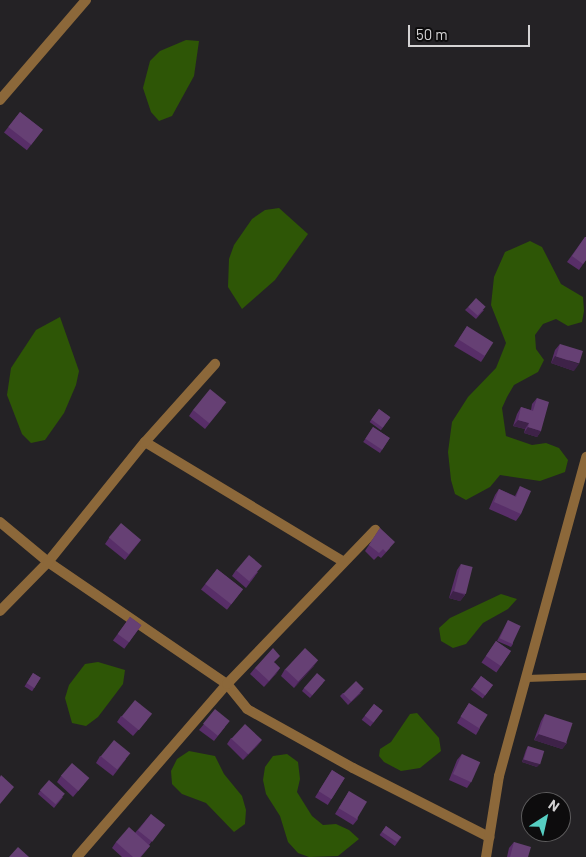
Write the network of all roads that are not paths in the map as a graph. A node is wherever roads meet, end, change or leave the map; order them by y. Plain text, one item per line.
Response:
1 (86, 0) edge
2 (0, 100) edge
3 (215, 364) dead end
4 (145, 442) junction
5 (586, 457) edge
6 (0, 522) edge
7 (375, 530) dead end
8 (48, 562) junction
9 (344, 562) junction
10 (0, 611) edge
11 (586, 676) edge
12 (526, 678) junction
13 (227, 684) junction
14 (489, 837) junction
15 (77, 857) edge
16 (486, 857) edge

1 - 2 street
3 - 4 street
4 - 8 street
4 - 9 street
5 - 12 street
6 - 8 street
7 - 9 street
8 - 10 street
8 - 13 street
9 - 13 street
11 - 12 lane
12 - 14 street
13 - 14 street
13 - 15 street
14 - 16 street

